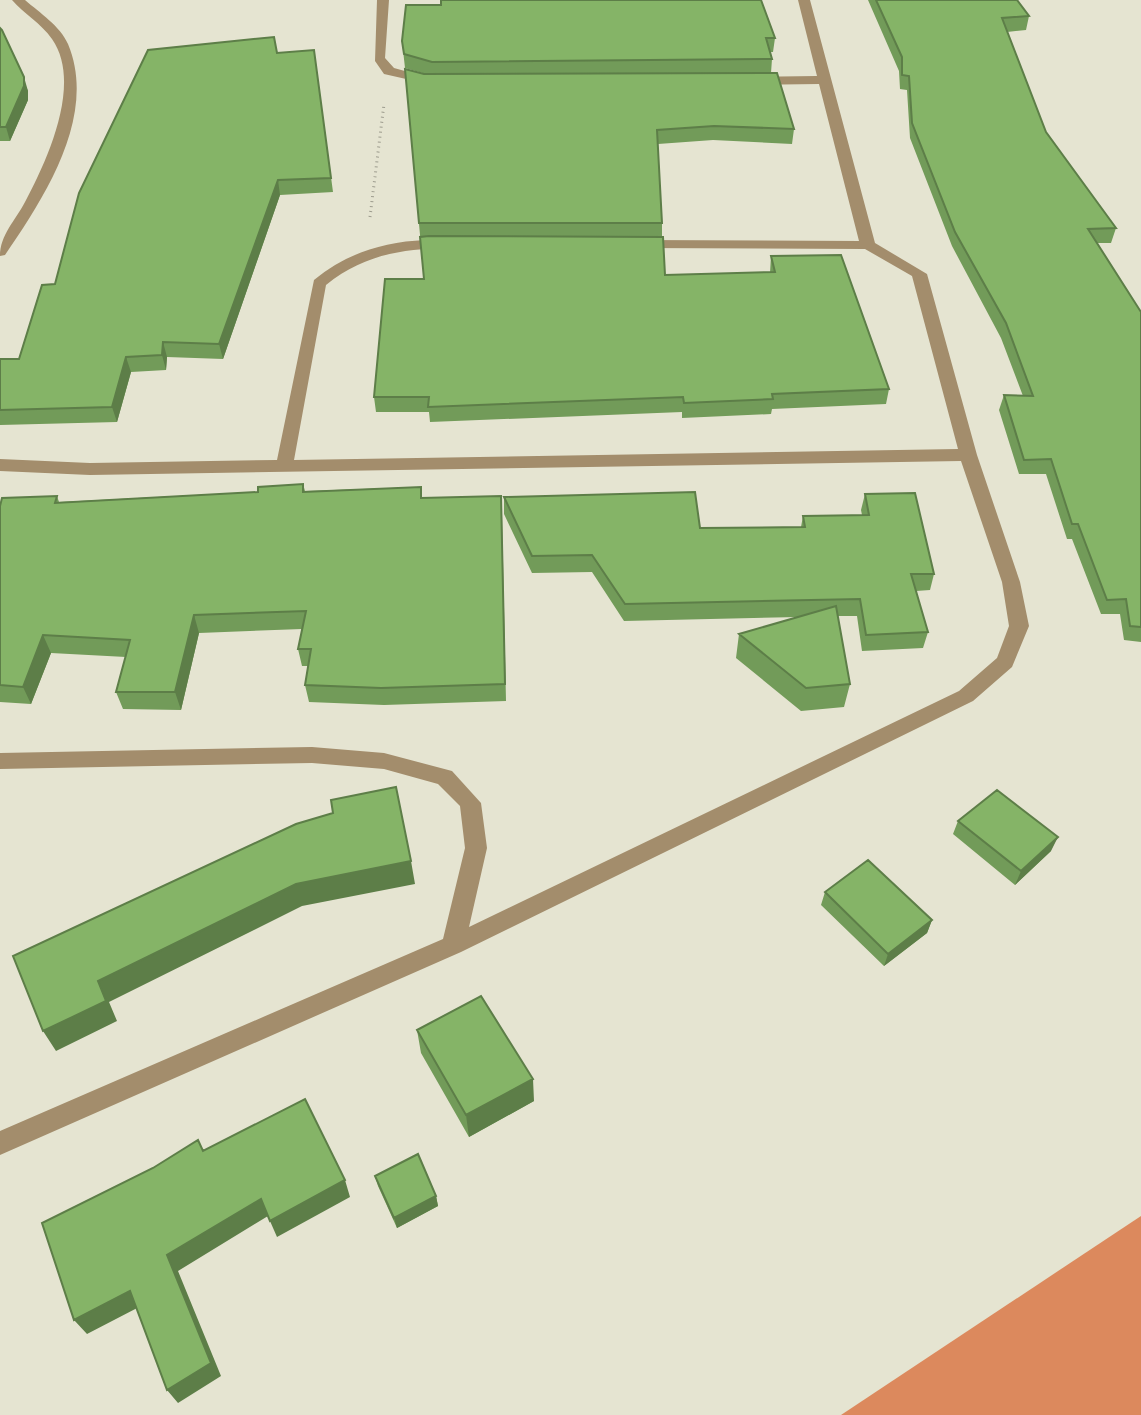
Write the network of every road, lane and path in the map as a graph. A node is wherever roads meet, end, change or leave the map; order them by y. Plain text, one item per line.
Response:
1 (18, 0) edge
2 (383, 0) edge
3 (804, 0) edge
4 (389, 71) junction
5 (823, 80) junction
6 (730, 81) edge
7 (448, 83) edge
8 (461, 244) edge
9 (618, 244) edge
10 (868, 245) junction
11 (0, 252) edge
12 (365, 253) junction
13 (968, 455) junction
14 (285, 464) junction
15 (0, 465) edge
16 (0, 761) edge
17 (453, 945) junction
18 (0, 1143) edge

1 - 11 street
2 - 4 street
3 - 5 street
4 - 7 street
4 - 12 path
5 - 6 street
5 - 10 street
8 - 12 street
9 - 10 street
10 - 13 street
12 - 14 street
13 - 14 street
13 - 17 street
14 - 15 street
16 - 17 street
17 - 18 street

